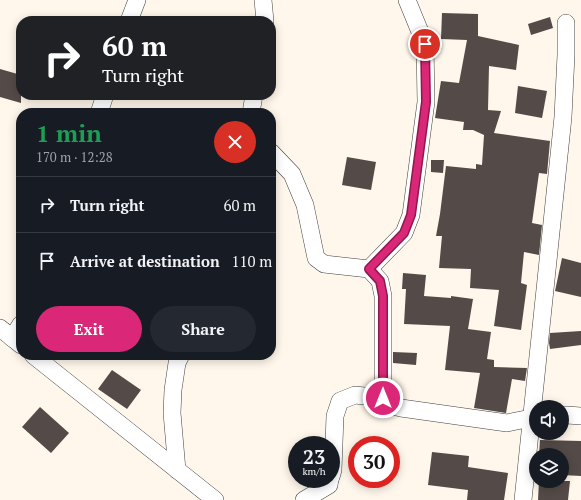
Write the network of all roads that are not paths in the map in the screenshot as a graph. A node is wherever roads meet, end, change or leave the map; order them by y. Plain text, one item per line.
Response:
1 (137, 0) edge
2 (263, 0) edge
3 (407, 0) edge
4 (131, 16) edge
5 (265, 16) edge
6 (566, 23) dead end
7 (276, 157) edge
8 (369, 269) junction
9 (40, 360) edge
10 (178, 360) edge
11 (383, 398) junction
12 (536, 400) edge
13 (569, 414) edge
14 (581, 416) edge
15 (529, 419) edge
16 (334, 436) edge
17 (531, 440) edge
18 (177, 470) junction
19 (324, 488) edge
20 (214, 500) edge
21 (304, 500) edge
22 (523, 500) edge

1 - 4 street
2 - 5 street
3 - 8 street
6 - 12 street
7 - 8 street
8 - 11 street
9 - 18 street
10 - 18 street
11 - 15 street
11 - 16 street
13 - 14 street
17 - 22 street
18 - 20 street
19 - 21 street

